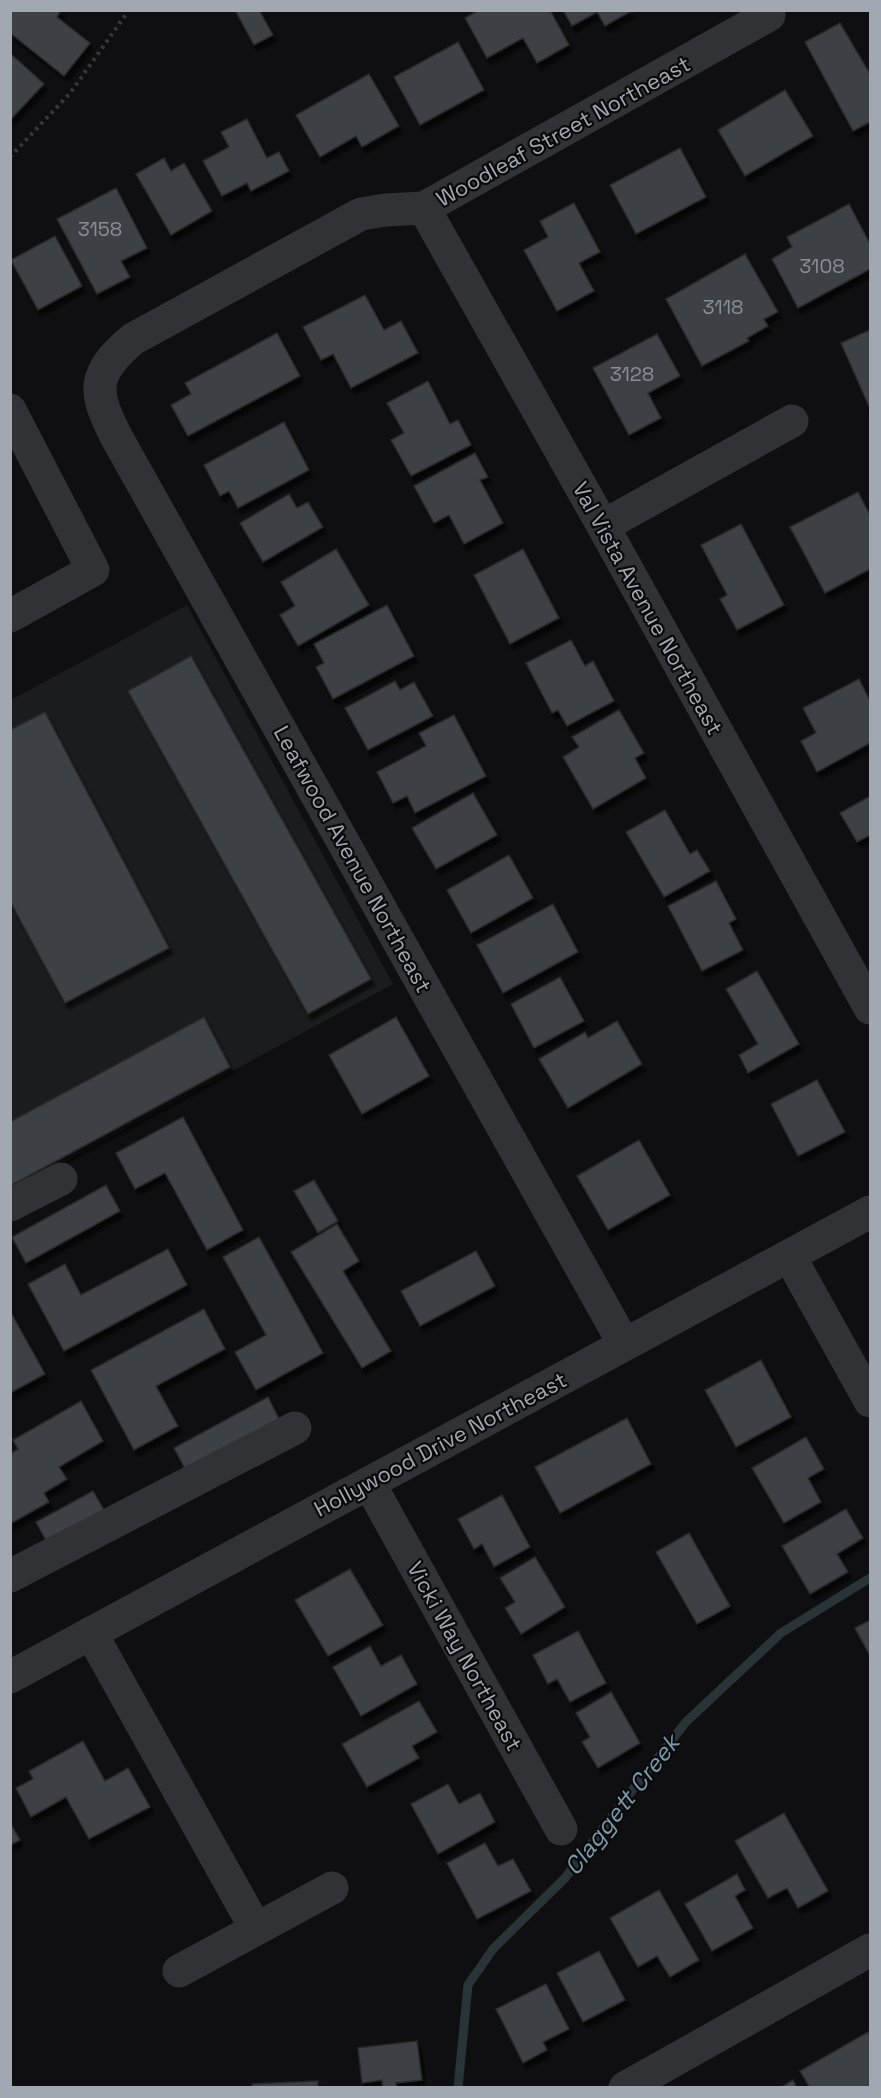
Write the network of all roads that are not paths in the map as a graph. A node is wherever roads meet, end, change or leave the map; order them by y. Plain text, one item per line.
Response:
1 (769, 15) dead end
2 (423, 208) junction
3 (104, 369) joint
4 (10, 410) edge
5 (792, 421) dead end
6 (20, 453) edge
7 (603, 525) junction
8 (10, 615) edge
9 (870, 1008) edge
10 (61, 1179) dead end
11 (10, 1205) edge
12 (870, 1212) edge
13 (790, 1257) junction
14 (624, 1344) junction
15 (870, 1401) edge
16 (295, 1428) dead end
17 (369, 1483) junction
18 (10, 1576) edge
19 (91, 1633) junction
20 (11, 1675) edge
21 (561, 1829) dead end
22 (332, 1888) dead end
23 (256, 1929) junction
24 (870, 1950) edge
25 (179, 1971) dead end
26 (625, 2088) edge

1 - 2 street, Woodleaf Street Northeast
2 - 3 street, Woodleaf Street Northeast
2 - 7 street, Val Vista Avenue Northeast
3 - 14 street, Leafwood Avenue Northeast
4 - 6 street
5 - 7 street
6 - 8 street
7 - 9 street, Val Vista Avenue Northeast
10 - 11 street
12 - 13 street, Hollywood Drive Northeast
13 - 14 street, Hollywood Drive Northeast
13 - 15 street
14 - 17 street, Hollywood Drive Northeast
16 - 18 street
17 - 19 street, Hollywood Drive Northeast
17 - 21 street, Vicki Way Northeast
19 - 20 street, Hollywood Drive Northeast
19 - 23 street
22 - 23 street
23 - 25 street
24 - 26 street

